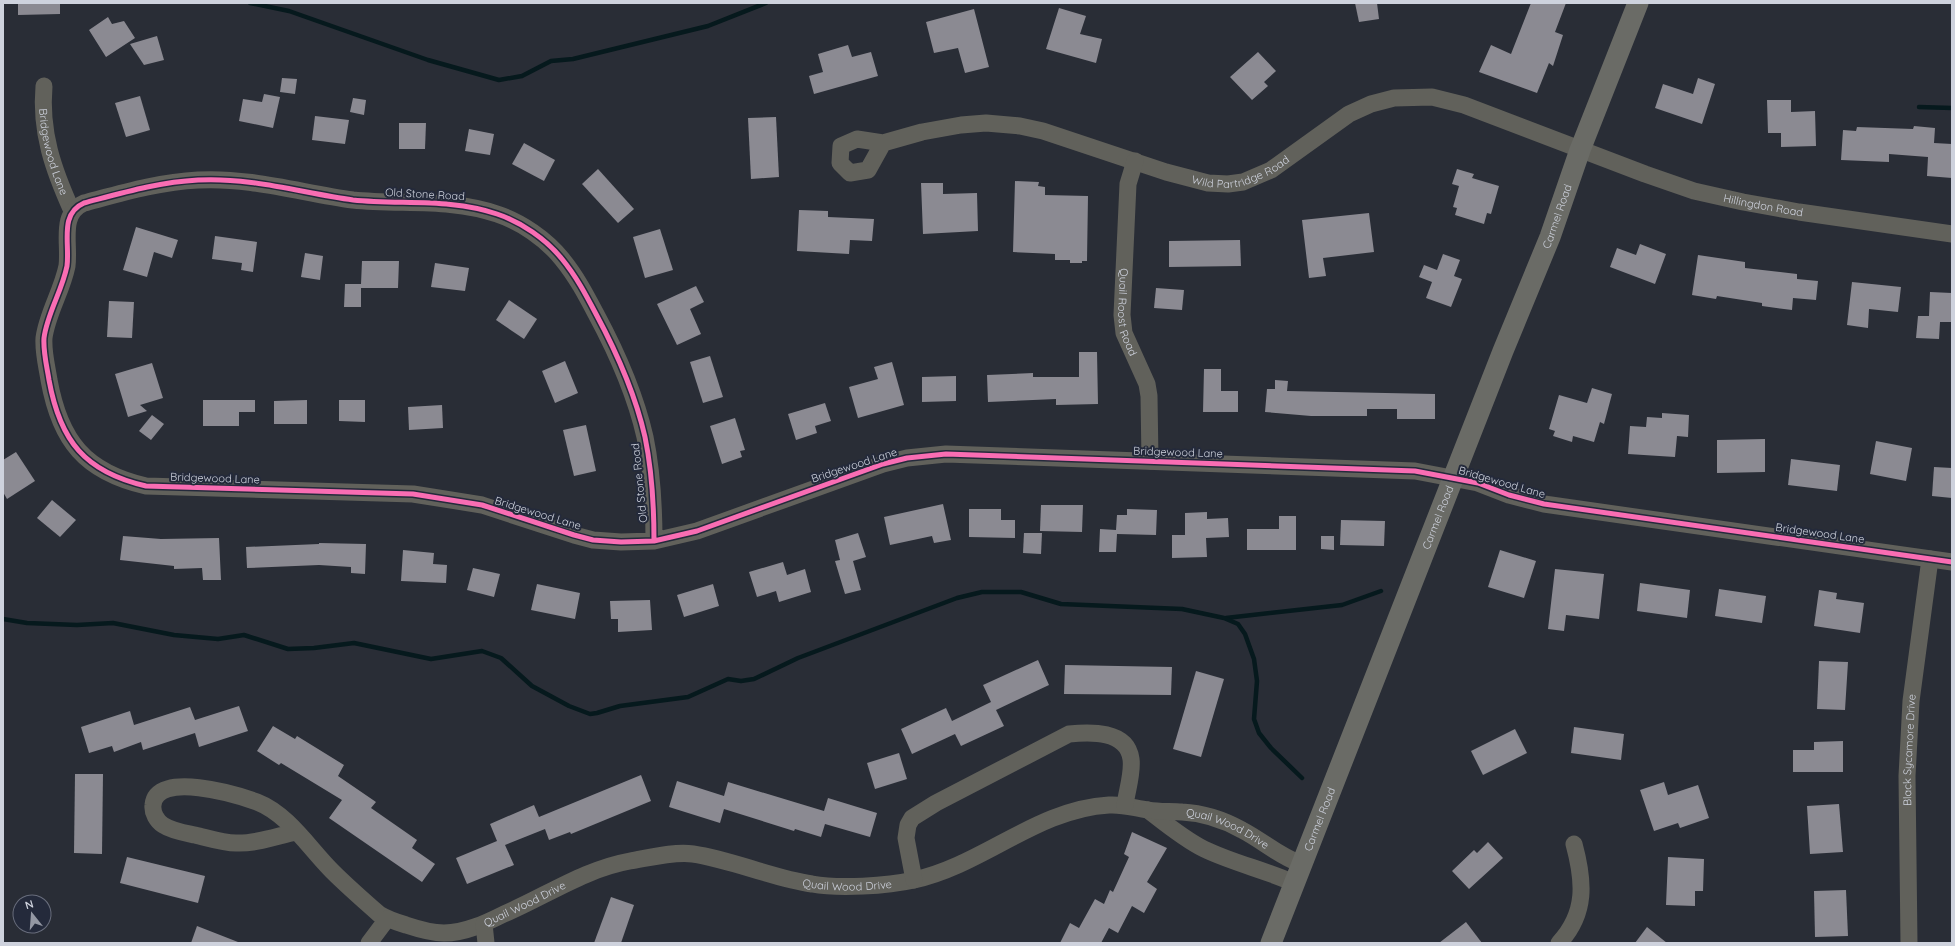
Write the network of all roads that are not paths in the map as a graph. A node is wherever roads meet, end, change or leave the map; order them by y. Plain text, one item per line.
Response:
1 (1638, 3) edge
2 (44, 86) dead end
3 (883, 143) dead end
4 (1580, 150) junction
5 (1135, 161) junction
6 (72, 211) junction
7 (1952, 234) edge
8 (1150, 461) junction
9 (1454, 478) junction
10 (654, 541) junction
11 (1930, 559) junction
12 (1952, 562) edge
13 (1125, 805) junction
14 (1148, 810) junction
15 (296, 832) junction
16 (1574, 844) dead end
17 (1298, 873) junction
18 (914, 880) junction
19 (387, 919) junction
20 (484, 924) junction
21 (369, 943) edge
22 (486, 943) edge
23 (1271, 943) edge
24 (1558, 943) edge
25 (1909, 943) edge

1 - 4 main road, Carmel Road
2 - 6 street, Bridgewood Lane
3 - 5 street, Wild Partridge Road
4 - 5 street, Wild Partridge Road
4 - 7 street, Hillingdon Road
4 - 9 main road, Carmel Road
5 - 8 street, Quail Roost Road
6 - 10 street, Old Stone Road
6 - 10 street, Bridgewood Lane
8 - 9 street, Bridgewood Lane
8 - 10 street, Bridgewood Lane
9 - 11 street, Bridgewood Lane
9 - 17 main road, Carmel Road
11 - 12 street, Bridgewood Lane
11 - 25 street, Black Sycamore Drive
13 - 14 street, Quail Wood Drive
13 - 18 street, Quail Wood Drive
13 - 18 street
14 - 17 street, Quail Wood Drive
14 - 17 street, Quail Wood Drive
15 - 15 street, Quail Wood Drive
15 - 19 street, Quail Wood Drive
16 - 24 street
17 - 23 main road, Carmel Road
18 - 20 street, Quail Wood Drive
19 - 20 street, Quail Wood Drive
19 - 21 street
20 - 22 street

